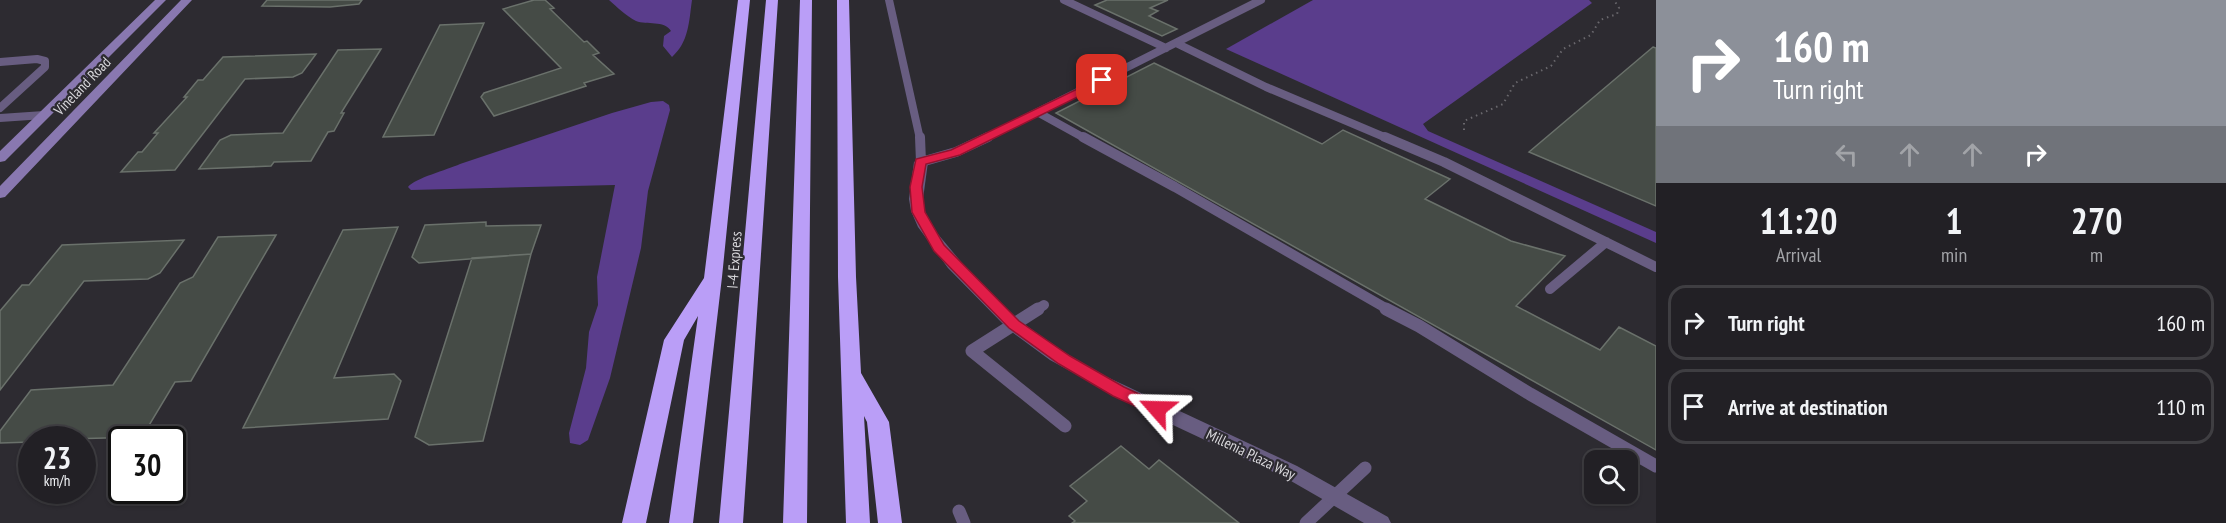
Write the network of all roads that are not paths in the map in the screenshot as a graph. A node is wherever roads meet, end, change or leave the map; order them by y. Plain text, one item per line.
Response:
1 (161, 0) edge
2 (187, 0) edge
3 (744, 0) edge
4 (772, 0) edge
5 (806, 0) edge
6 (843, 0) edge
7 (889, 0) edge
8 (1064, 0) edge
9 (1261, 0) edge
10 (1176, 43) junction
11 (1166, 48) junction
12 (0, 62) edge
13 (0, 108) edge
14 (1039, 113) junction
15 (78, 114) junction
16 (44, 115) junction
17 (0, 118) edge
18 (0, 158) edge
19 (921, 162) junction
20 (0, 194) edge
21 (1606, 242) junction
22 (1656, 267) edge
23 (713, 277) junction
24 (1550, 289) dead end
25 (1044, 305) dead end
26 (1014, 325) junction
27 (851, 373) junction
28 (1065, 426) dead end
29 (1656, 466) edge
30 (1365, 468) dead end
31 (1335, 496) junction
32 (634, 523) edge
33 (681, 523) edge
34 (731, 523) edge
35 (795, 523) edge
36 (858, 523) edge
37 (890, 523) edge
38 (1306, 523) edge
39 (1381, 523) edge

1 - 16 street, Vineland Road
2 - 15 street, Vineland Road
3 - 23 highway
4 - 34 highway, I-4 Express
5 - 35 highway
6 - 27 highway
7 - 19 lane
8 - 11 lane
9 - 10 lane
10 - 11 lane
10 - 21 lane
11 - 14 lane
12 - 13 lane
14 - 19 lane
14 - 29 lane
15 - 16 street
15 - 20 street, Vineland Road
16 - 17 lane
16 - 18 street, Vineland Road
19 - 26 street, Millenia Plaza Way
21 - 22 lane
21 - 24 lane
23 - 32 highway
23 - 33 highway
25 - 26 lane
26 - 28 lane
26 - 31 street, Millenia Plaza Way
27 - 36 highway
27 - 37 highway
30 - 31 lane
31 - 38 lane
31 - 39 street, Millenia Plaza Way

